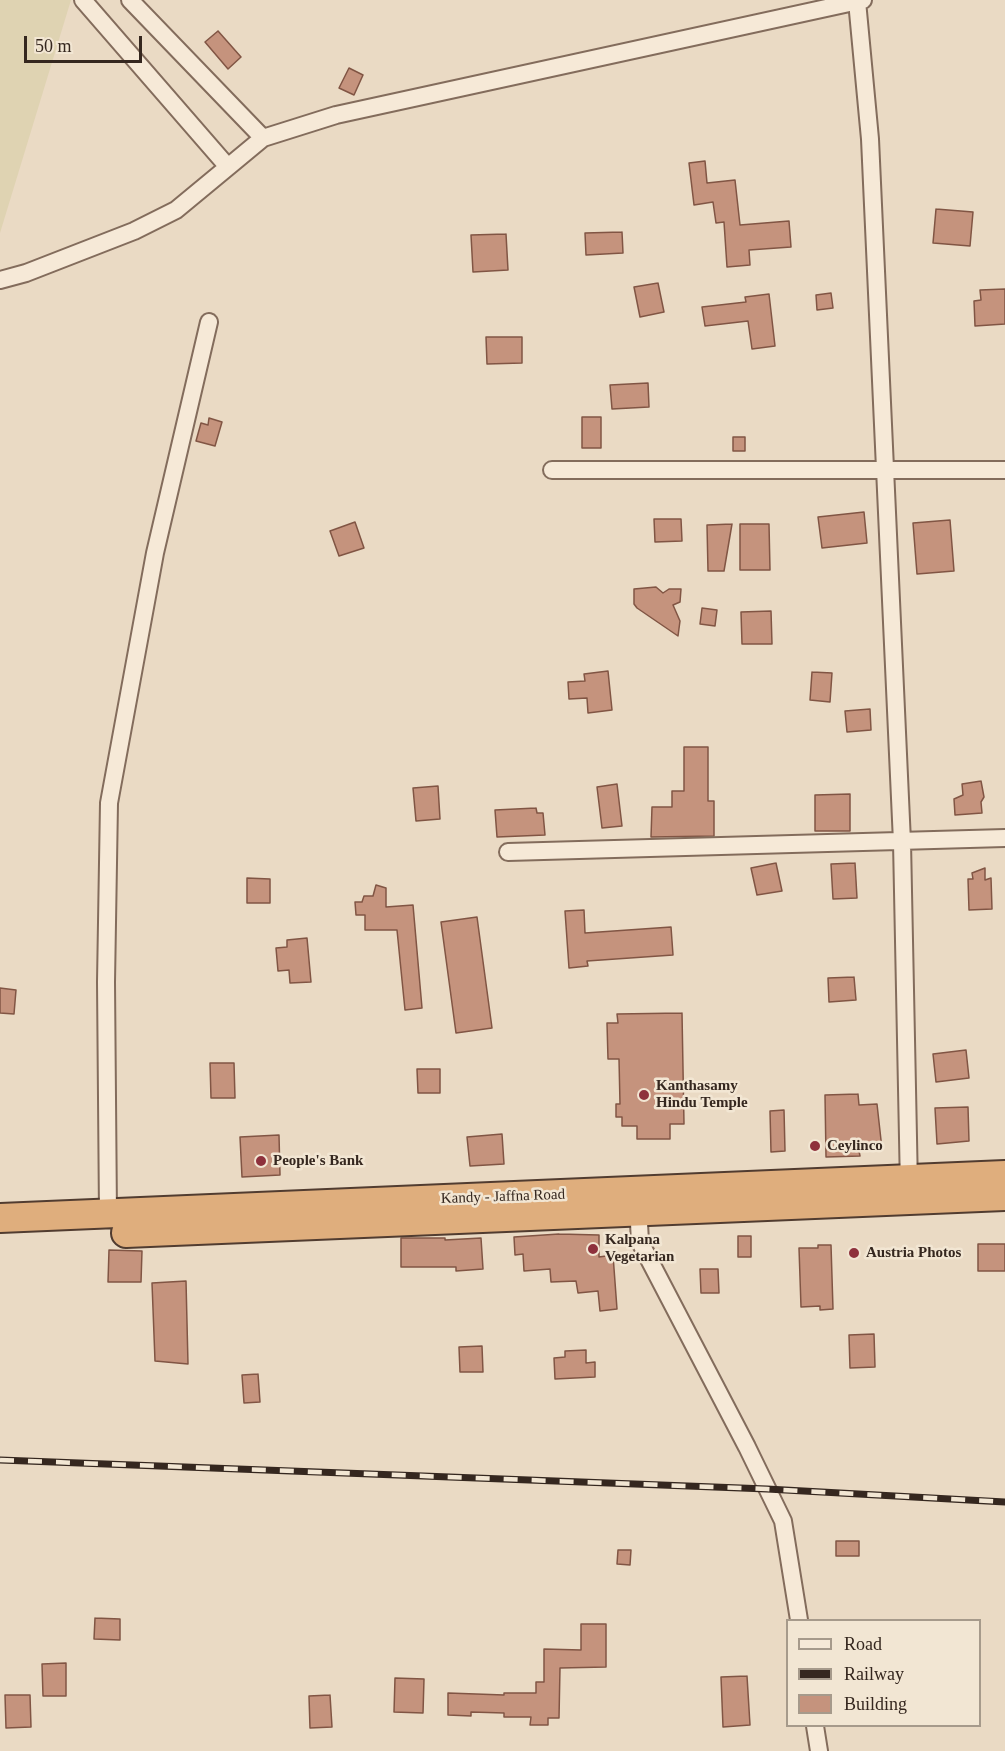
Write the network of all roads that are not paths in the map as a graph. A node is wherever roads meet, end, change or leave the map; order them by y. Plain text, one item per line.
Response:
1 (83, 0) edge
2 (130, 0) edge
3 (860, 1) edge
4 (263, 138) junction
5 (228, 167) junction
6 (0, 280) edge
7 (209, 322) dead end
8 (552, 470) dead end
9 (884, 470) junction
10 (1005, 470) edge
11 (1005, 837) edge
12 (902, 842) junction
13 (508, 852) dead end
14 (1005, 1175) edge
15 (909, 1190) junction
16 (1005, 1196) edge
17 (638, 1202) junction
18 (108, 1214) junction
19 (0, 1218) edge
20 (0, 1238) edge
21 (799, 1619) edge
22 (815, 1727) edge
23 (819, 1751) edge

1 - 5 street
2 - 4 street
3 - 4 street
3 - 9 street
4 - 5 street
5 - 6 street
7 - 18 street
8 - 9 street
9 - 10 street
9 - 12 street
11 - 12 street
12 - 13 street
12 - 15 street
14 - 15 highway, Kandy - Jaffna Road
15 - 16 highway, Kandy - Jaffna Road
15 - 17 highway, Kandy - Jaffna Road
17 - 18 highway, Kandy - Jaffna Road
17 - 20 highway, Kandy - Jaffna Road
17 - 21 street
18 - 19 highway, Kandy - Jaffna Road
22 - 23 street

